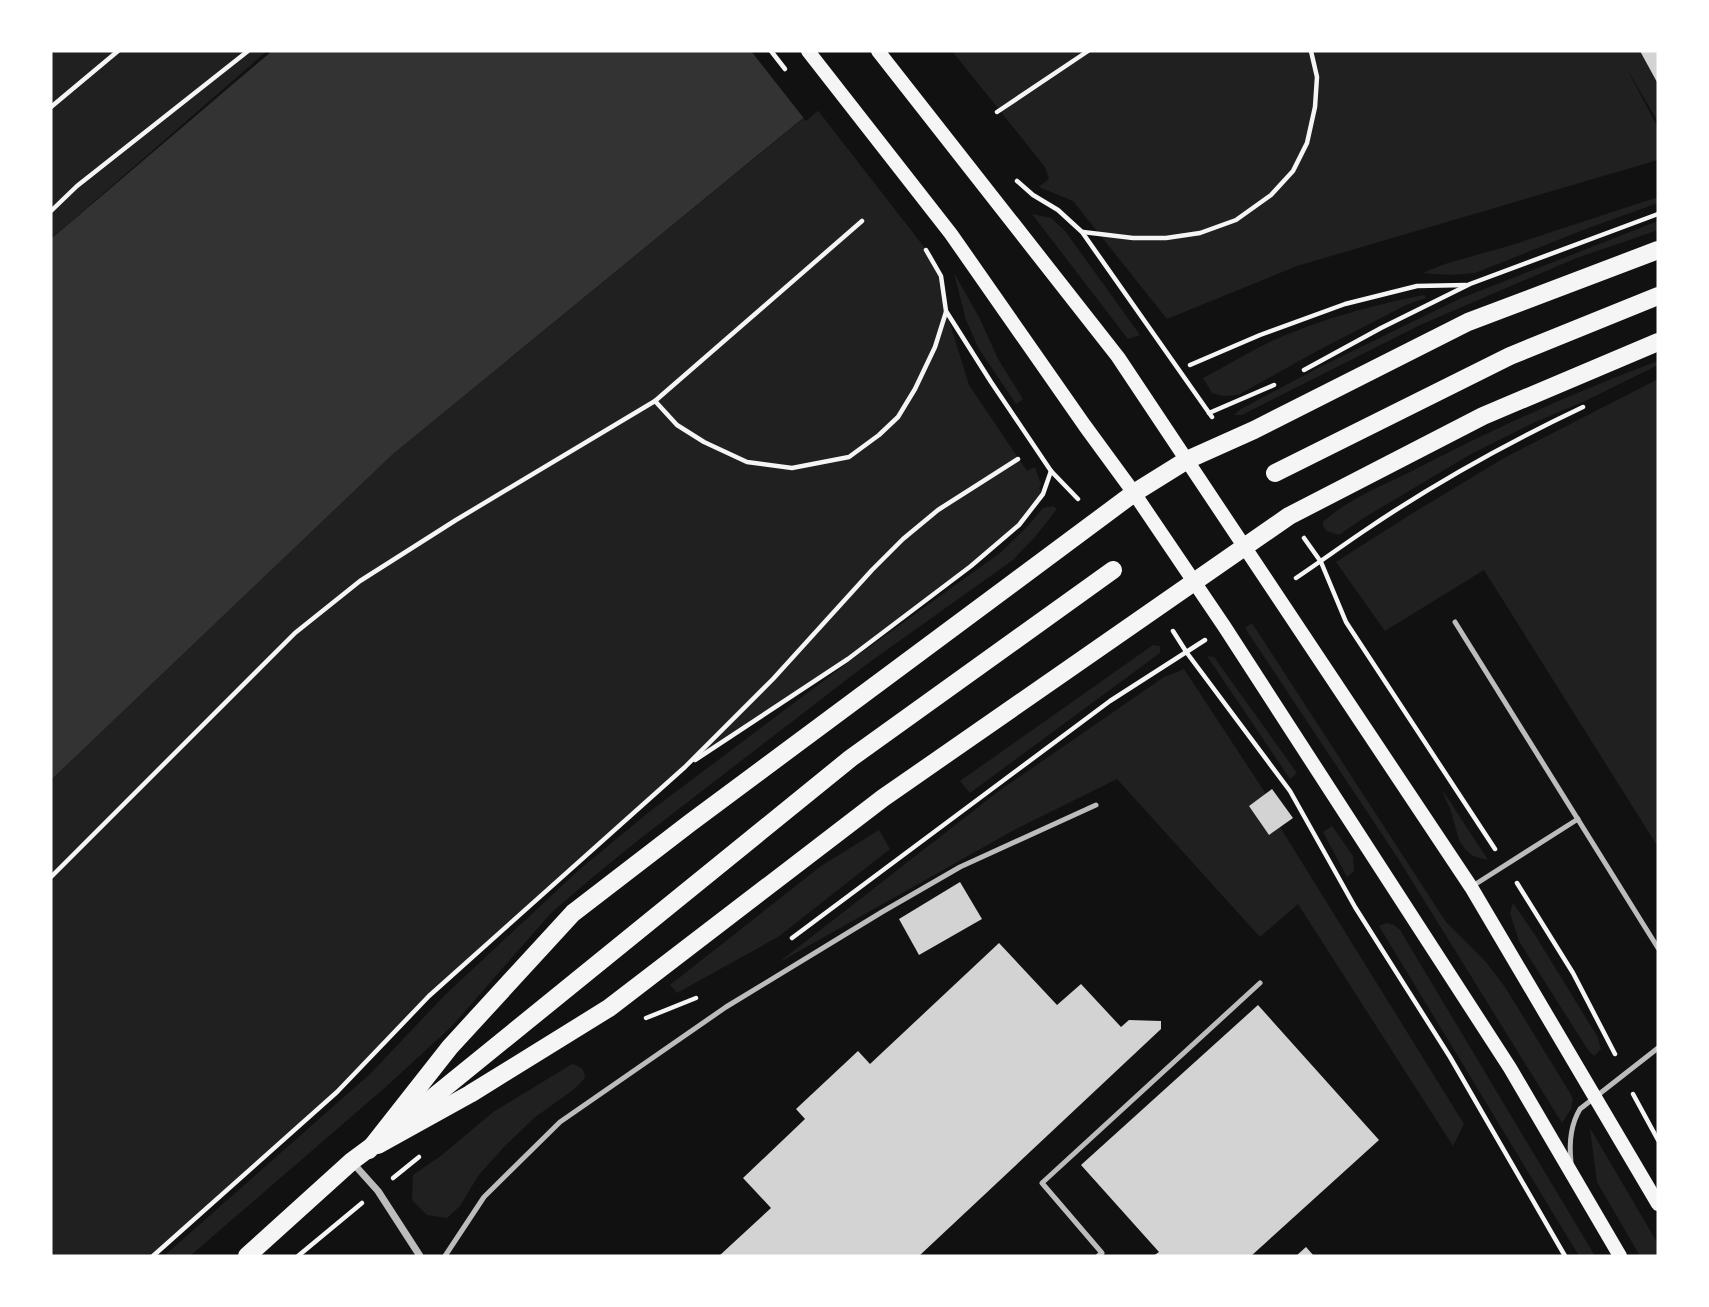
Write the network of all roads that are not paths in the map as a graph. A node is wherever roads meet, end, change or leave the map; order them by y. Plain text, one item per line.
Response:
1 (808, 51) edge
2 (878, 51) edge
3 (1658, 250) edge
4 (1658, 296) edge
5 (1658, 342) edge
6 (1187, 460) junction
7 (1275, 473) dead end
8 (1134, 493) junction
9 (1245, 546) junction
10 (1112, 570) dead end
11 (1194, 583) junction
12 (1455, 622) dead end
13 (1096, 805) dead end
14 (1578, 819) junction
15 (1471, 887) junction
16 (1658, 948) edge
17 (1260, 983) dead end
18 (1658, 1048) edge
19 (1594, 1097) junction
20 (369, 1150) junction
21 (352, 1161) junction
22 (1574, 1177) junction
23 (1658, 1204) edge
24 (247, 1256) edge
25 (420, 1256) edge
26 (445, 1256) edge
27 (1098, 1256) edge
28 (1620, 1256) edge

1 - 8 main road
2 - 6 main road
3 - 6 main road
4 - 7 main road
5 - 9 main road
6 - 8 main road
6 - 9 main road
8 - 11 main road
8 - 20 main road
9 - 11 main road
9 - 15 main road
10 - 20 main road
11 - 20 main road
11 - 22 main road
12 - 14 lane
13 - 26 lane
14 - 15 lane
14 - 16 lane
15 - 19 main road
17 - 27 lane
18 - 19 lane
19 - 22 lane
19 - 23 main road
20 - 21 main road
21 - 24 main road
21 - 25 street
22 - 28 main road

